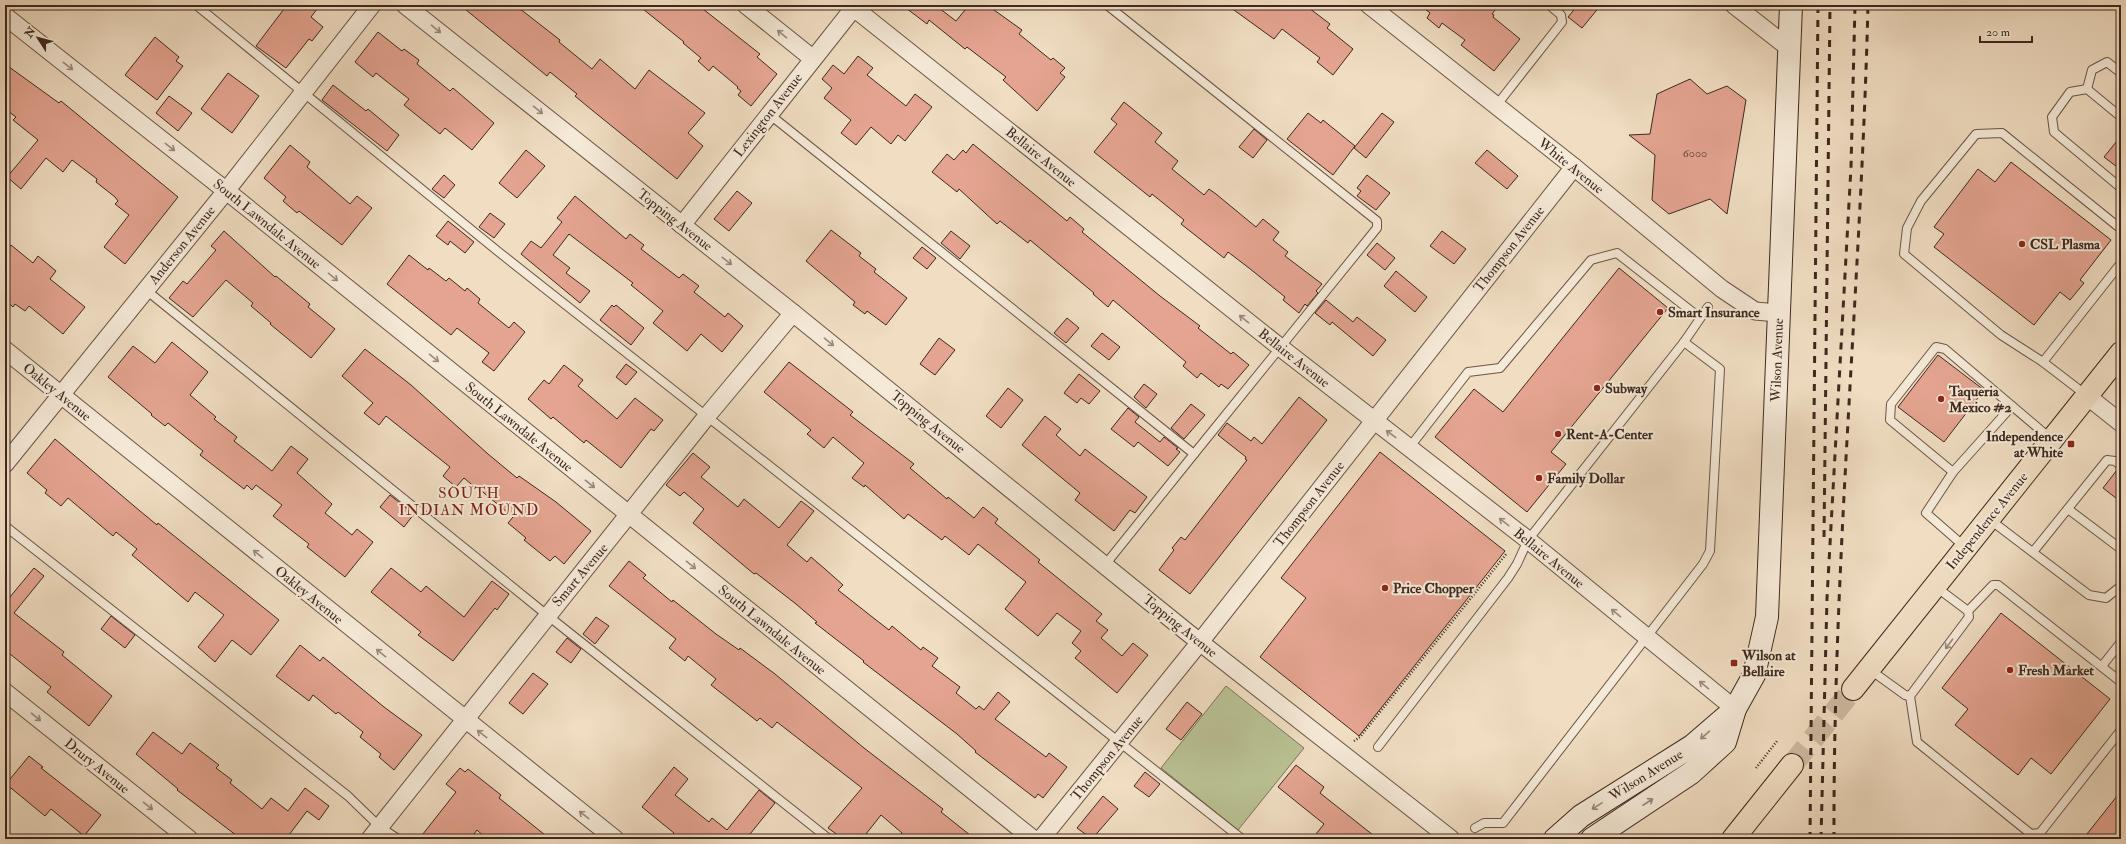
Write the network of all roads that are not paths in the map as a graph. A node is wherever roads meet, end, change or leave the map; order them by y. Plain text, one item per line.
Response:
1 (196, 5) edge
2 (372, 5) edge
3 (406, 5) edge
4 (746, 5) edge
5 (1107, 5) edge
6 (1369, 5) edge
7 (1549, 5) edge
8 (1734, 5) edge
9 (1791, 5) edge
10 (855, 6) edge
11 (5, 16) edge
12 (1789, 48) junction
13 (812, 58) junction
14 (2121, 73) edge
15 (2087, 89) junction
16 (304, 92) junction
17 (1496, 106) junction
18 (769, 114) junction
19 (2121, 117) edge
20 (1574, 167) junction
21 (2121, 188) edge
22 (226, 191) junction
23 (682, 225) junction
24 (2121, 230) edge
25 (2121, 263) edge
26 (146, 290) junction
27 (1708, 307) dead end
28 (1778, 313) junction
29 (793, 314) junction
30 (1700, 318) junction
31 (1684, 342) junction
32 (1281, 348) junction
33 (5, 350) edge
34 (2121, 353) edge
35 (2043, 362) junction
36 (61, 395) junction
37 (2087, 396) junction
38 (2012, 406) junction
39 (707, 416) junction
40 (1374, 421) junction
41 (2121, 423) edge
42 (2052, 439) junction
43 (1409, 448) junction
44 (1194, 454) junction
45 (5, 464) edge
46 (2121, 466) edge
47 (1953, 472) junction
48 (2068, 509) junction
49 (630, 515) junction
50 (1989, 518) junction
51 (5, 526) edge
52 (1528, 540) junction
53 (1966, 548) junction
54 (2121, 549) edge
55 (2033, 552) junction
56 (1105, 565) junction
57 (1935, 586) junction
58 (2121, 586) edge
59 (1968, 612) junction
60 (547, 615) junction
61 (1646, 637) junction
62 (1200, 642) junction
63 (2121, 642) edge
64 (2102, 666) junction
65 (1869, 669) junction
66 (2121, 682) edge
67 (1853, 689) tunnel mouth
68 (5, 692) edge
69 (1910, 696) junction
70 (1735, 709) junction
71 (464, 720) junction
72 (2121, 730) edge
73 (1120, 743) junction
74 (1378, 747) dead end
75 (1792, 765) tunnel mouth
76 (1475, 828) dead end
77 (375, 833) edge
78 (189, 839) edge
79 (398, 839) edge
80 (614, 839) edge
81 (829, 839) edge
82 (1033, 839) edge
83 (1042, 839) edge
84 (1242, 839) edge
85 (1451, 839) edge
86 (1555, 839) edge
87 (1592, 839) edge
88 (1733, 839) edge

1 - 16 lane
2 - 16 street, Anderson Avenue
3 -> 23 street, Topping Avenue
13 -> 4 street
5 - 32 lane
6 - 17 street, White Avenue
7 - 17 lane
8 - 12 street
9 - 12 main road, Wilson Avenue
10 - 13 street, Lexington Avenue
32 -> 10 street, Bellaire Avenue
11 -> 22 street, South Lawndale Avenue
12 - 28 main road, Wilson Avenue
13 - 18 street, Lexington Avenue
14 - 15 lane
15 - 19 lane
15 - 21 lane
16 - 22 street, Anderson Avenue
16 - 39 lane
17 - 20 street, White Avenue
18 - 23 street, Lexington Avenue
18 - 44 lane
20 - 28 street, White Avenue
20 - 40 street, Thompson Avenue
22 - 26 street, Anderson Avenue
22 -> 49 street, South Lawndale Avenue
23 -> 29 street, Topping Avenue
24 - 35 lane
25 - 35 lane
26 - 36 street, Anderson Avenue
26 - 60 lane
27 - 30 lane
28 - 70 main road, Wilson Avenue
29 - 39 street, Smart Avenue
29 -> 56 street, Topping Avenue
30 - 31 lane
30 - 43 lane
31 - 52 lane
31 - 61 lane
32 - 40 street, Bellaire Avenue
32 - 44 lane
33 - 36 street, Oakley Avenue
34 - 37 main road, Independence Avenue
35 - 37 lane
36 - 45 street, Anderson Avenue
71 -> 36 street, Oakley Avenue
37 - 41 street
37 - 42 main road, Independence Avenue
38 - 42 lane
38 - 47 lane
38 - 47 lane
39 - 49 street, Smart Avenue
39 - 73 lane
43 -> 40 street, Bellaire Avenue
40 - 62 street, Thompson Avenue
42 - 50 main road, Independence Avenue
52 -> 43 street, Bellaire Avenue
44 - 56 lane
46 - 48 lane
47 - 53 lane
48 - 54 lane
48 - 55 lane
49 - 60 street, Smart Avenue
49 -> 82 street, South Lawndale Avenue
50 - 53 main road, Independence Avenue
50 - 55 lane
51 - 77 lane
61 -> 52 street, Bellaire Avenue
52 - 74 lane
53 - 57 main road, Independence Avenue
55 - 58 lane
56 - 62 street, Topping Avenue
57 - 59 lane
57 - 65 main road, Independence Avenue
59 - 64 lane
59 -> 69 lane
60 - 71 street, Smart Avenue
60 - 81 lane
70 -> 61 street, Bellaire Avenue
61 - 76 lane
62 - 73 street, Thompson Avenue
62 - 85 street, Topping Avenue
63 - 64 lane
64 - 66 lane
65 - 67 main road, Independence Avenue
65 - 69 lane
68 -> 78 street, Drury Avenue
69 - 72 lane
70 -> 86 main road, Wilson Avenue
87 -> 70 main road, Wilson Avenue
71 - 77 street, Smart Avenue
80 -> 71 street, Oakley Avenue
73 - 83 street, Thompson Avenue
73 - 84 lane
75 - 88 main road
77 - 79 lane

